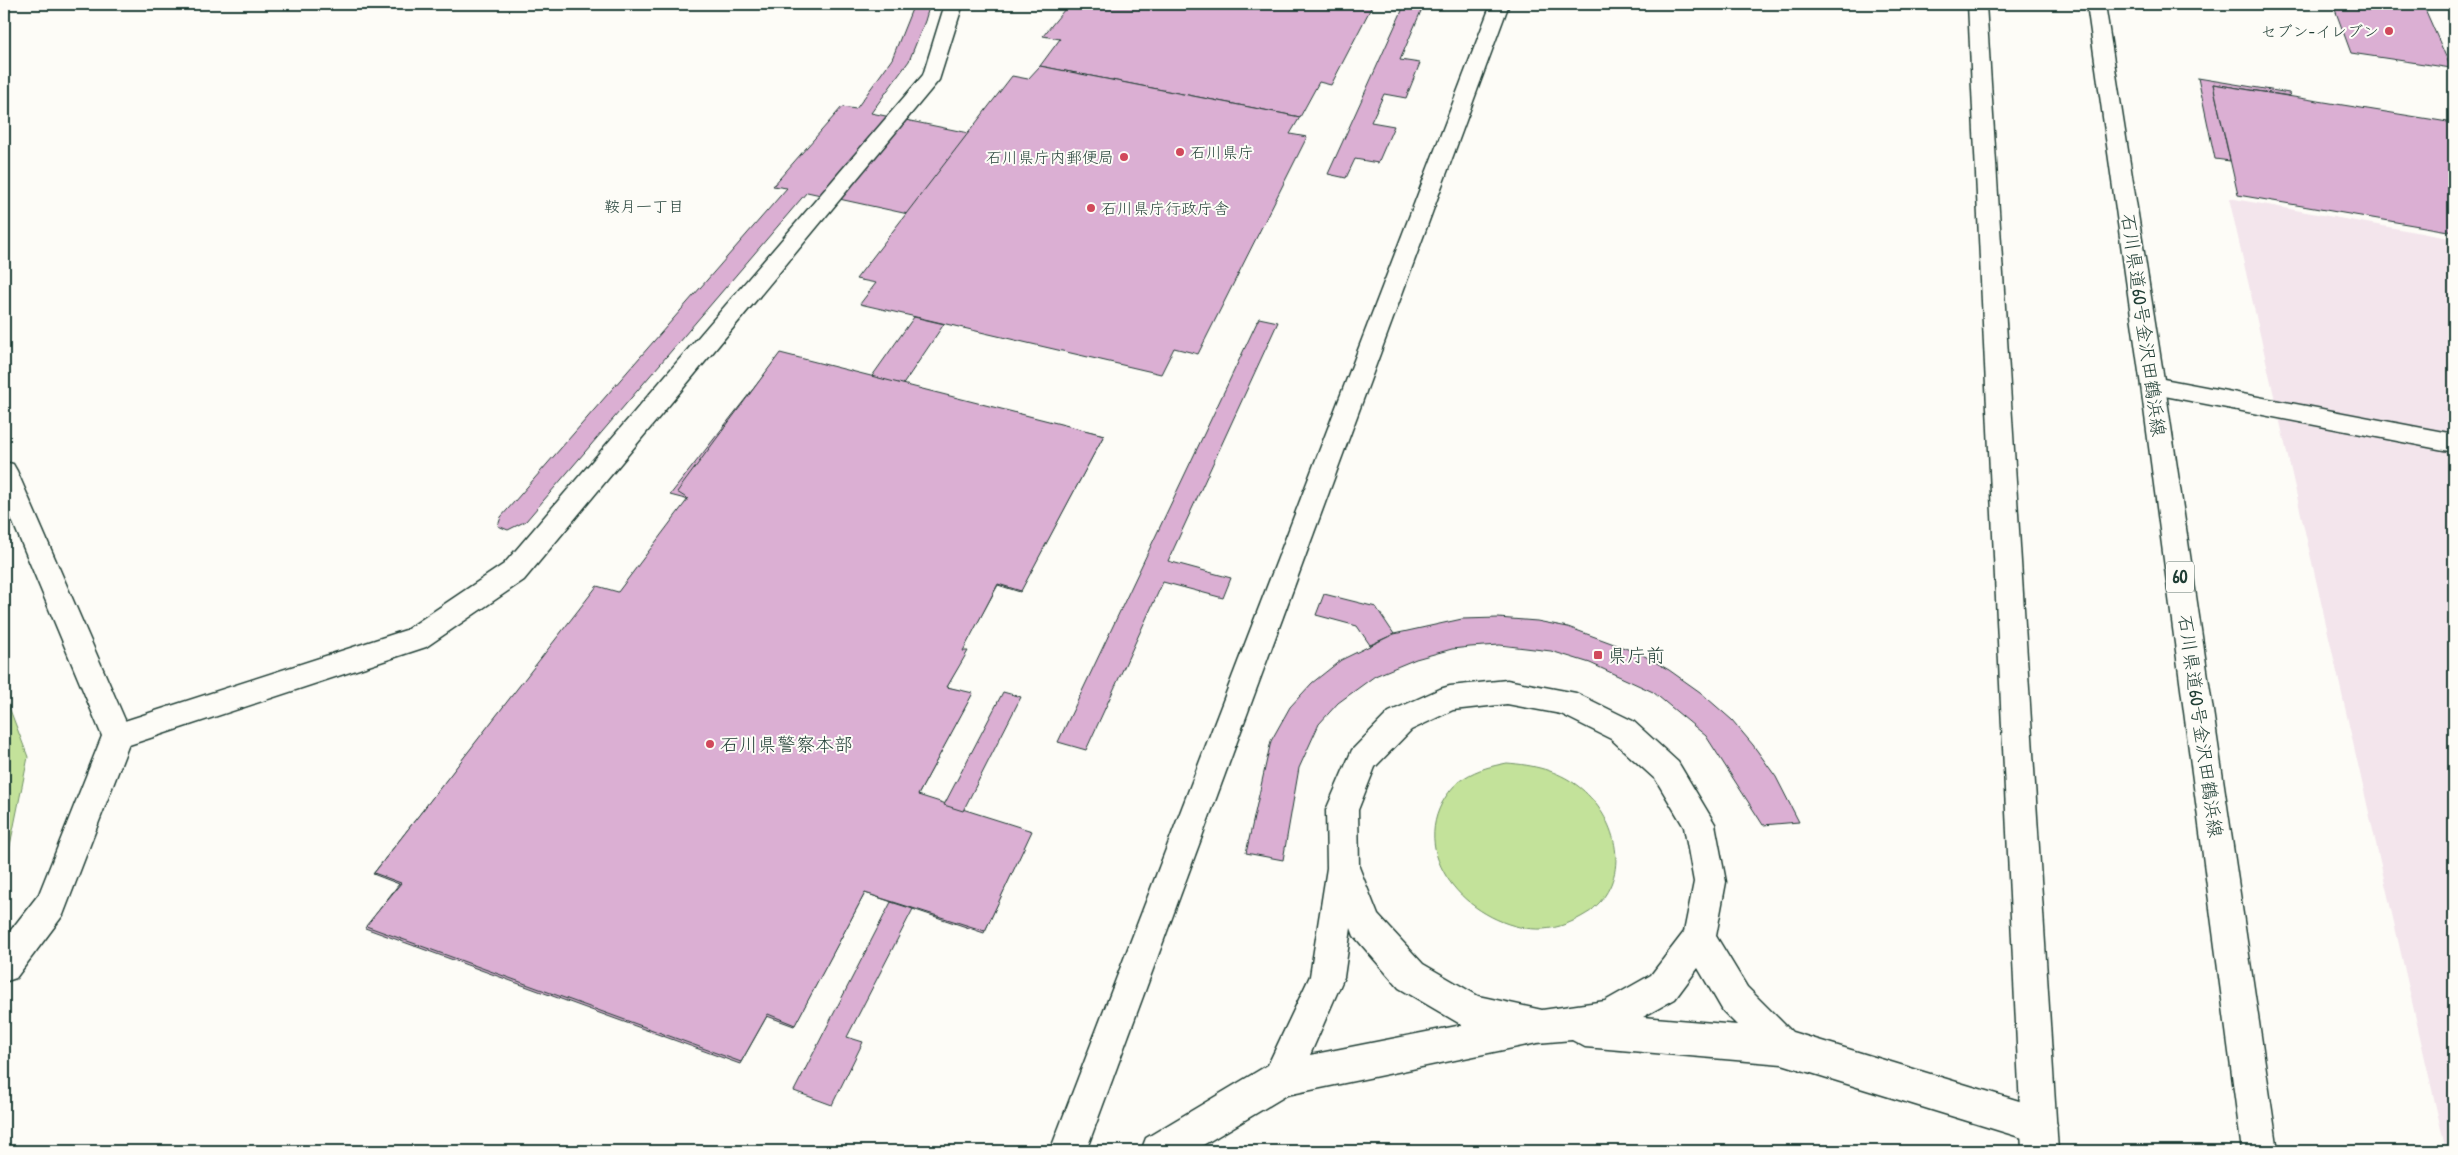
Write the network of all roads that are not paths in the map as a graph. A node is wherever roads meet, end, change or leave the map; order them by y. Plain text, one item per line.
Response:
1 (954, 4) edge
2 (1500, 4) edge
3 (1977, 4) edge
4 (2096, 4) edge
5 (2153, 386) junction
6 (2454, 443) edge
7 (4, 471) edge
8 (117, 736) junction
9 (1343, 867) junction
10 (1698, 939) junction
11 (4, 966) edge
12 (1542, 1027) junction
13 (1782, 1046) junction
14 (1281, 1078) junction
15 (2040, 1138) edge
16 (1068, 1151) edge
17 (1159, 1151) edge
18 (2260, 1151) edge

1 - 8 street
2 - 16 street
3 - 15 street
4 - 5 street, 石川県道60号金沢田鶴浜線 / 60
5 - 6 street
5 - 18 street, 石川県道60号金沢田鶴浜線 / 60
7 - 8 street
8 - 11 street
9 - 10 street
9 - 12 street
9 - 14 street
10 - 12 street
10 - 13 street
12 - 13 street
12 - 14 street
13 - 15 street
14 - 17 street

